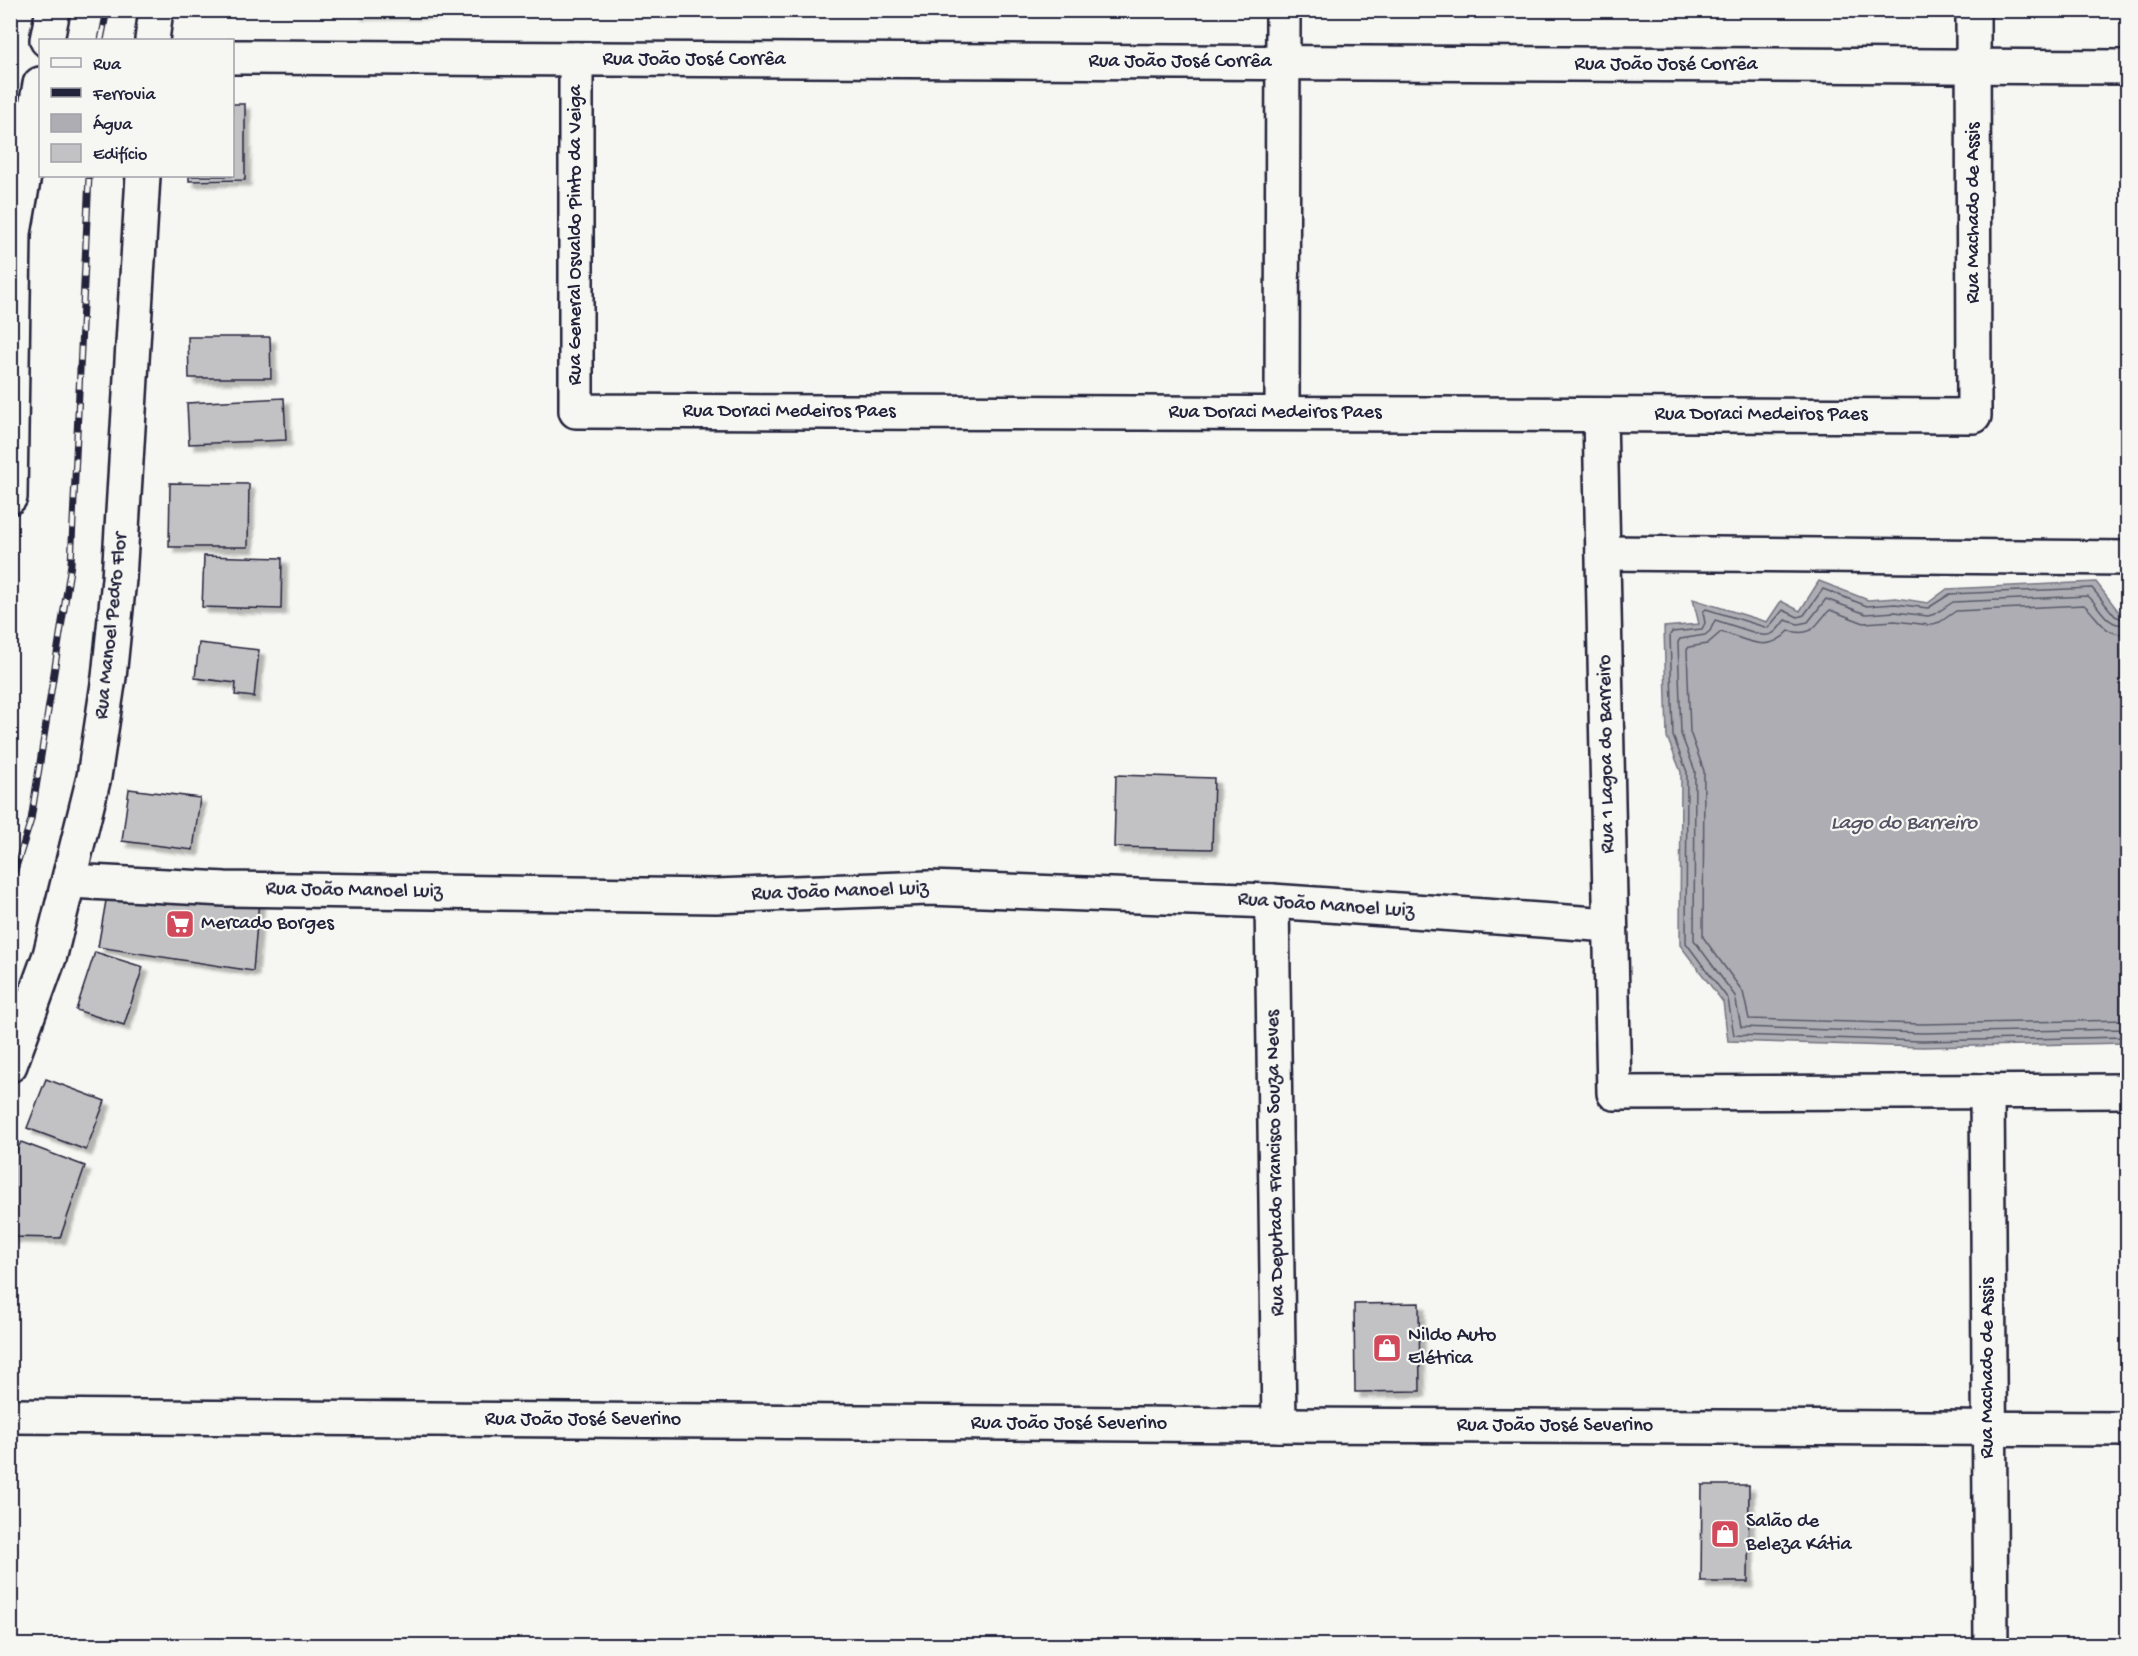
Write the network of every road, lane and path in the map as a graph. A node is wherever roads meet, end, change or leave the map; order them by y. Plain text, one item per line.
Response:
1 (53, 10) edge
2 (156, 10) edge
3 (1283, 10) edge
4 (1973, 10) edge
5 (47, 39) edge
6 (152, 39) edge
7 (234, 57) edge
8 (576, 59) junction
9 (1284, 63) junction
10 (1973, 66) junction
11 (2127, 67) edge
12 (39, 90) edge
13 (143, 177) edge
14 (12, 238) edge
15 (576, 411) joint
16 (1282, 413) junction
17 (1600, 415) junction
18 (1974, 416) joint
19 (10, 497) edge
20 (1603, 553) junction
21 (2127, 558) edge
22 (69, 882) junction
23 (1272, 901) junction
24 (1610, 925) junction
25 (10, 1065) edge
26 (1987, 1091) junction
27 (2127, 1091) edge
28 (10, 1416) edge
29 (1279, 1425) junction
30 (1988, 1428) junction
31 (2127, 1428) edge
32 (1991, 1646) edge

1 - 5 street
2 - 6 street
3 - 9 street
4 - 10 street, Rua Machado de Assis
7 - 8 street, Rua João José Corrêa
8 - 9 street, Rua João José Corrêa
8 - 15 street, Rua General Osvaldo Pinto da Veiga
9 - 10 street, Rua João José Corrêa
9 - 16 street
10 - 11 street, Rua João José Corrêa
10 - 18 street, Rua Machado de Assis
12 - 14 street
13 - 22 street, Rua Manoel Pedro Flor
14 - 19 street
15 - 16 street, Rua Doraci Medeiros Paes
16 - 17 street, Rua Doraci Medeiros Paes
17 - 18 street, Rua Doraci Medeiros Paes
17 - 20 street, Rua 1 Lagoa do Barreiro
20 - 21 street
20 - 24 street, Rua 1 Lagoa do Barreiro
22 - 23 street, Rua João Manoel Luiz
22 - 25 street, Rua Manoel Pedro Flor
23 - 24 street, Rua João Manoel Luiz
23 - 29 street, Rua Deputado Francisco Souza Neves
24 - 26 street, Rua 1 Lagoa do Barreiro
26 - 27 street
26 - 30 street, Rua Machado de Assis
28 - 29 street, Rua João José Severino
29 - 30 street, Rua João José Severino
30 - 31 street, Rua João José Severino
30 - 32 street, Rua Machado de Assis

